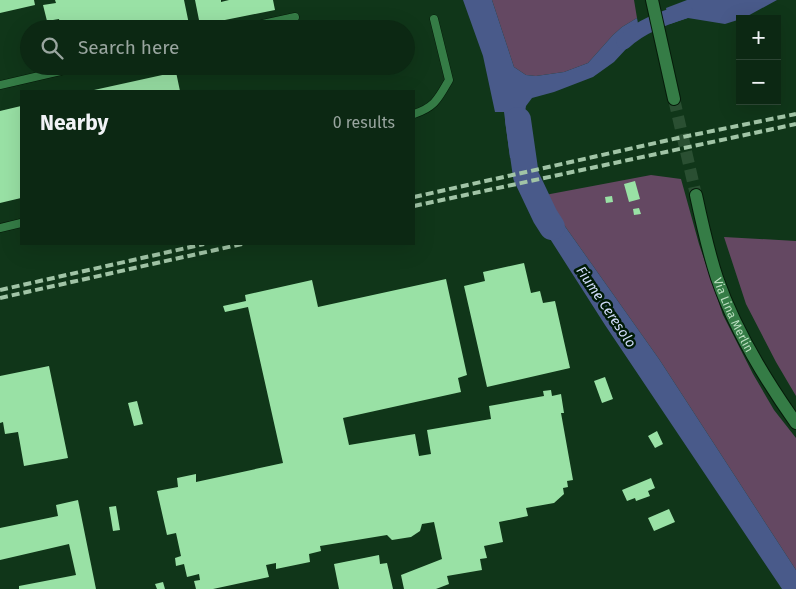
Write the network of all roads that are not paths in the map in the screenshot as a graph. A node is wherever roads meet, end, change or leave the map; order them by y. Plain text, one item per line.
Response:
1 (653, 4) edge
2 (295, 17) dead end
3 (281, 20) edge
4 (434, 20) dead end
5 (43, 75) edge
6 (0, 85) edge
7 (674, 98) tunnel mouth
8 (415, 114) edge
9 (696, 196) tunnel mouth
10 (20, 223) edge
11 (0, 228) edge
12 (796, 423) edge

1 - 7 main road
2 - 3 lane
4 - 8 lane
5 - 6 lane
9 - 12 main road, Via Lina Merlin
10 - 11 lane

